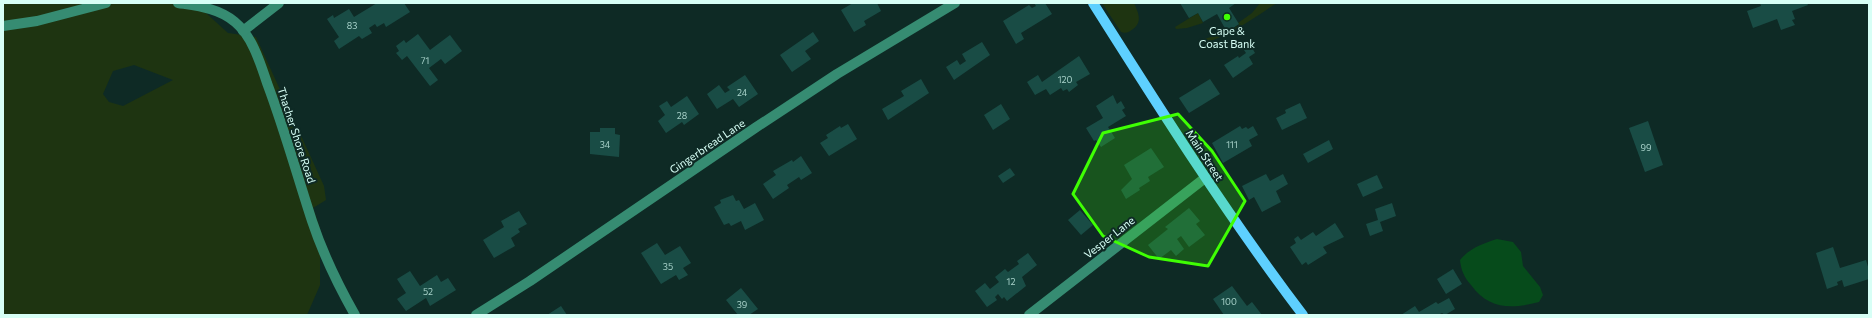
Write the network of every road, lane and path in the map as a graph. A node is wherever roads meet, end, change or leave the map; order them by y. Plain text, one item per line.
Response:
1 (106, 3) edge
2 (178, 3) edge
3 (279, 3) edge
4 (955, 3) edge
5 (1093, 3) edge
6 (3, 26) edge
7 (243, 31) junction
8 (1205, 178) junction
9 (354, 315) edge
10 (476, 315) edge
11 (1029, 315) edge
12 (1303, 315) edge

1 - 6 street
2 - 7 street, Thacher Shore Road
3 - 7 street
4 - 10 street, Gingerbread Lane
5 - 8 main road, Main Street
7 - 9 street, Thacher Shore Road
8 - 11 street, Vesper Lane
8 - 12 main road, Main Street

